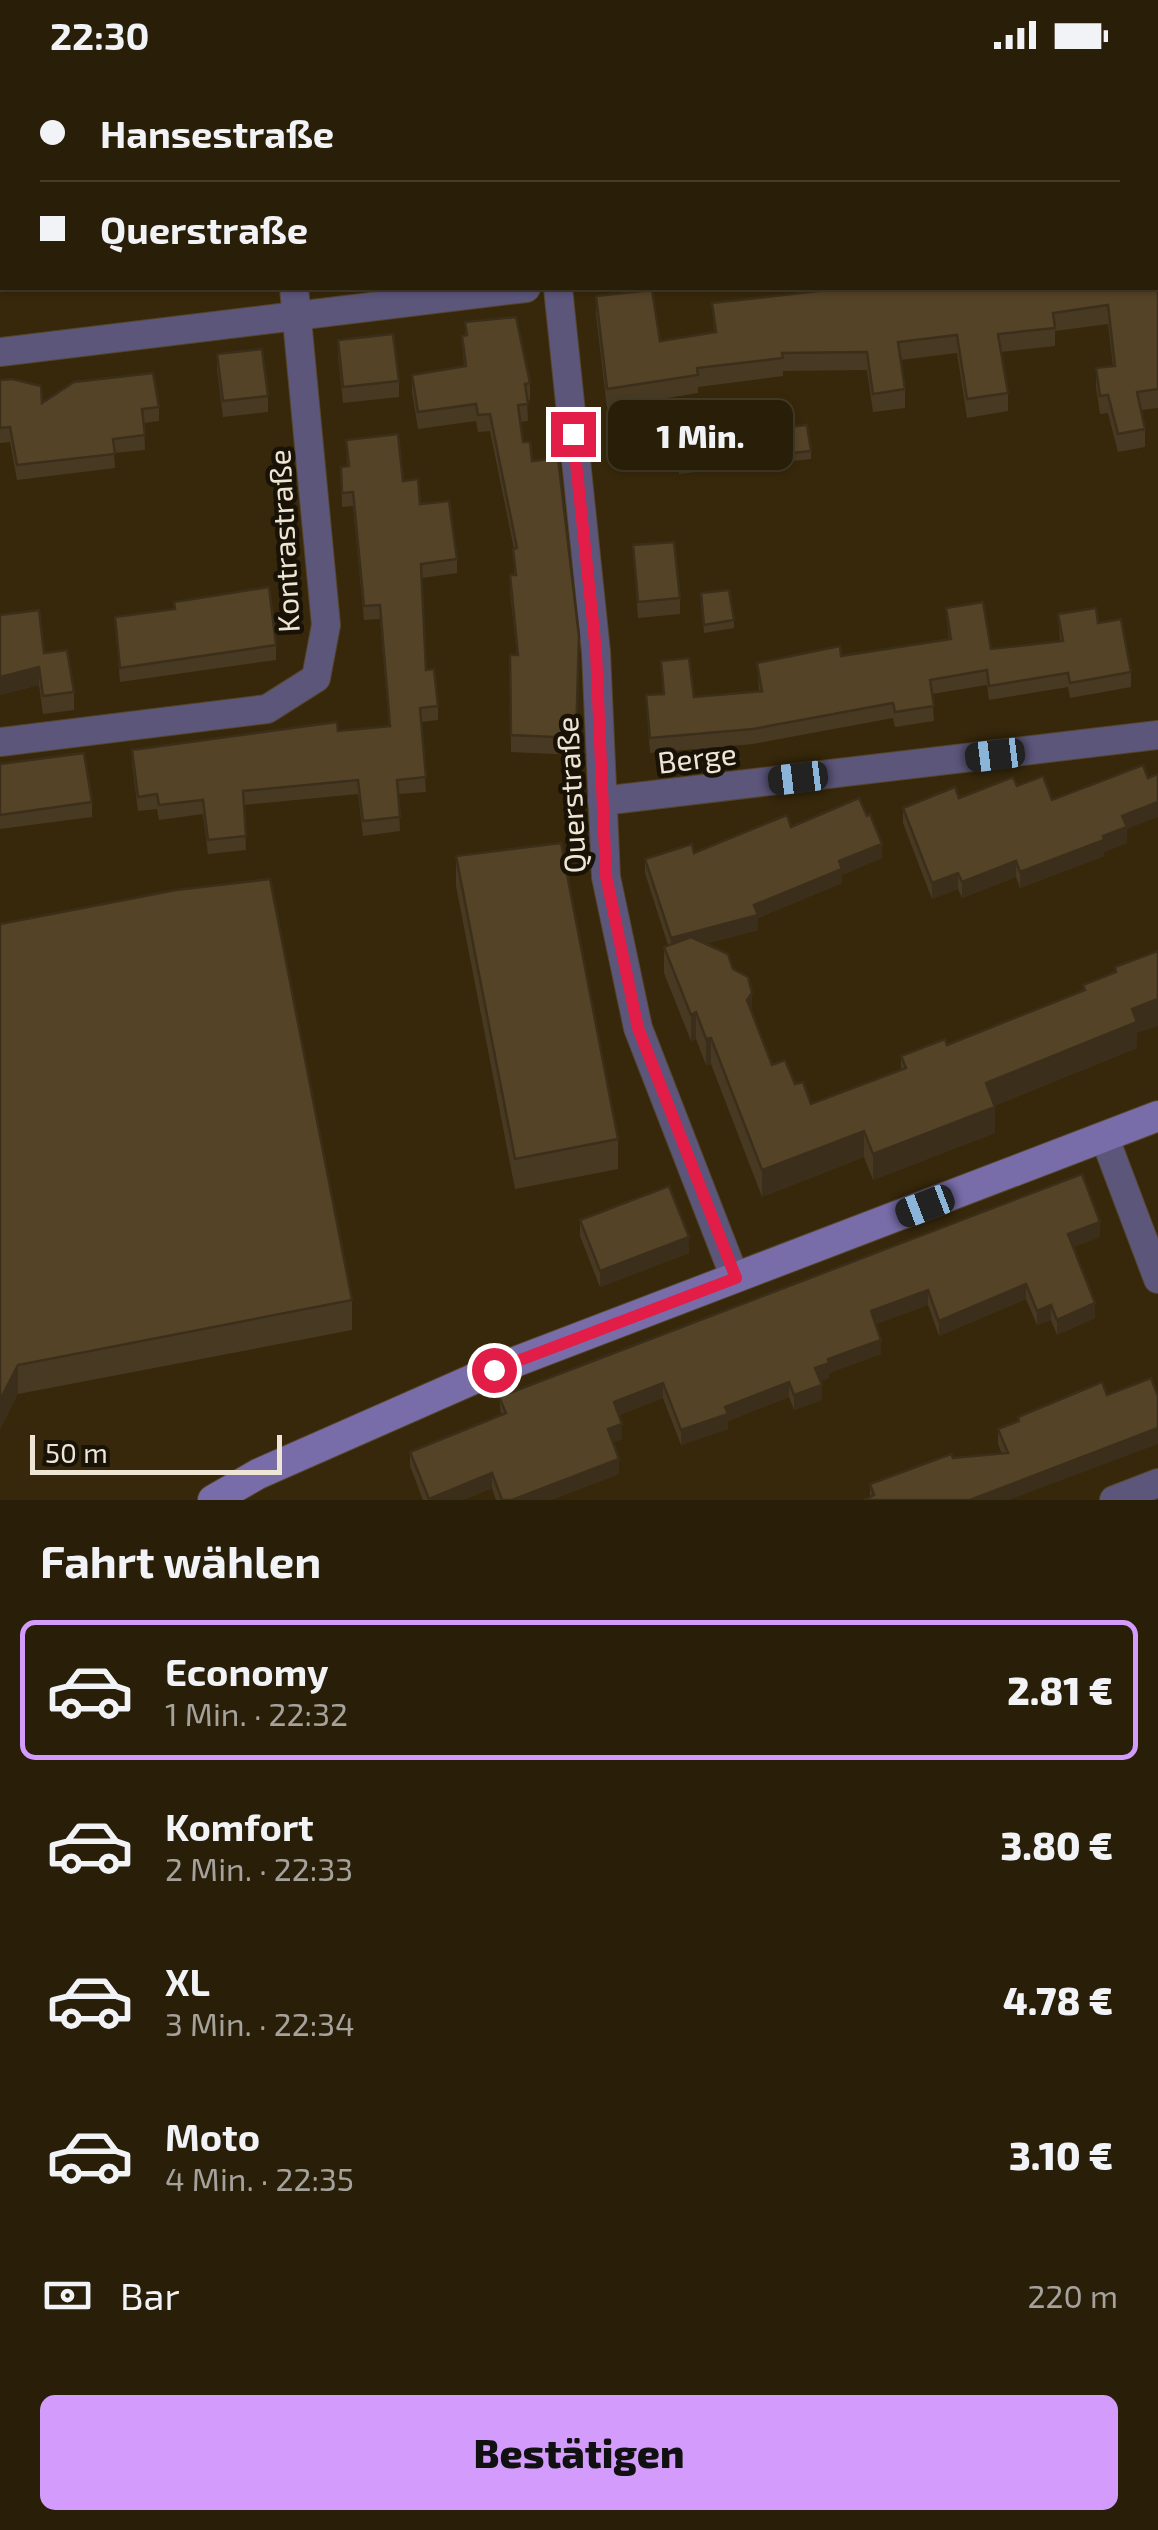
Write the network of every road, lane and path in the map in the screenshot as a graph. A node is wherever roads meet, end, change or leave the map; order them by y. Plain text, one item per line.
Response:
1 (491, 290) edge
2 (558, 290) edge
3 (296, 301) edge
4 (0, 352) edge
5 (1158, 735) edge
6 (0, 742) edge
7 (602, 801) junction
8 (1158, 1116) edge
9 (1104, 1136) junction
10 (736, 1278) junction
11 (1158, 1279) edge
12 (1158, 1483) edge
13 (213, 1500) edge
14 (1114, 1500) edge

1 - 3 street
2 - 7 street, Querstraße
3 - 4 street
3 - 6 street, Kontrastraße
5 - 7 street, Berge
7 - 10 street, Querstraße
8 - 9 street
9 - 10 street
9 - 11 street
10 - 13 street
12 - 14 street

